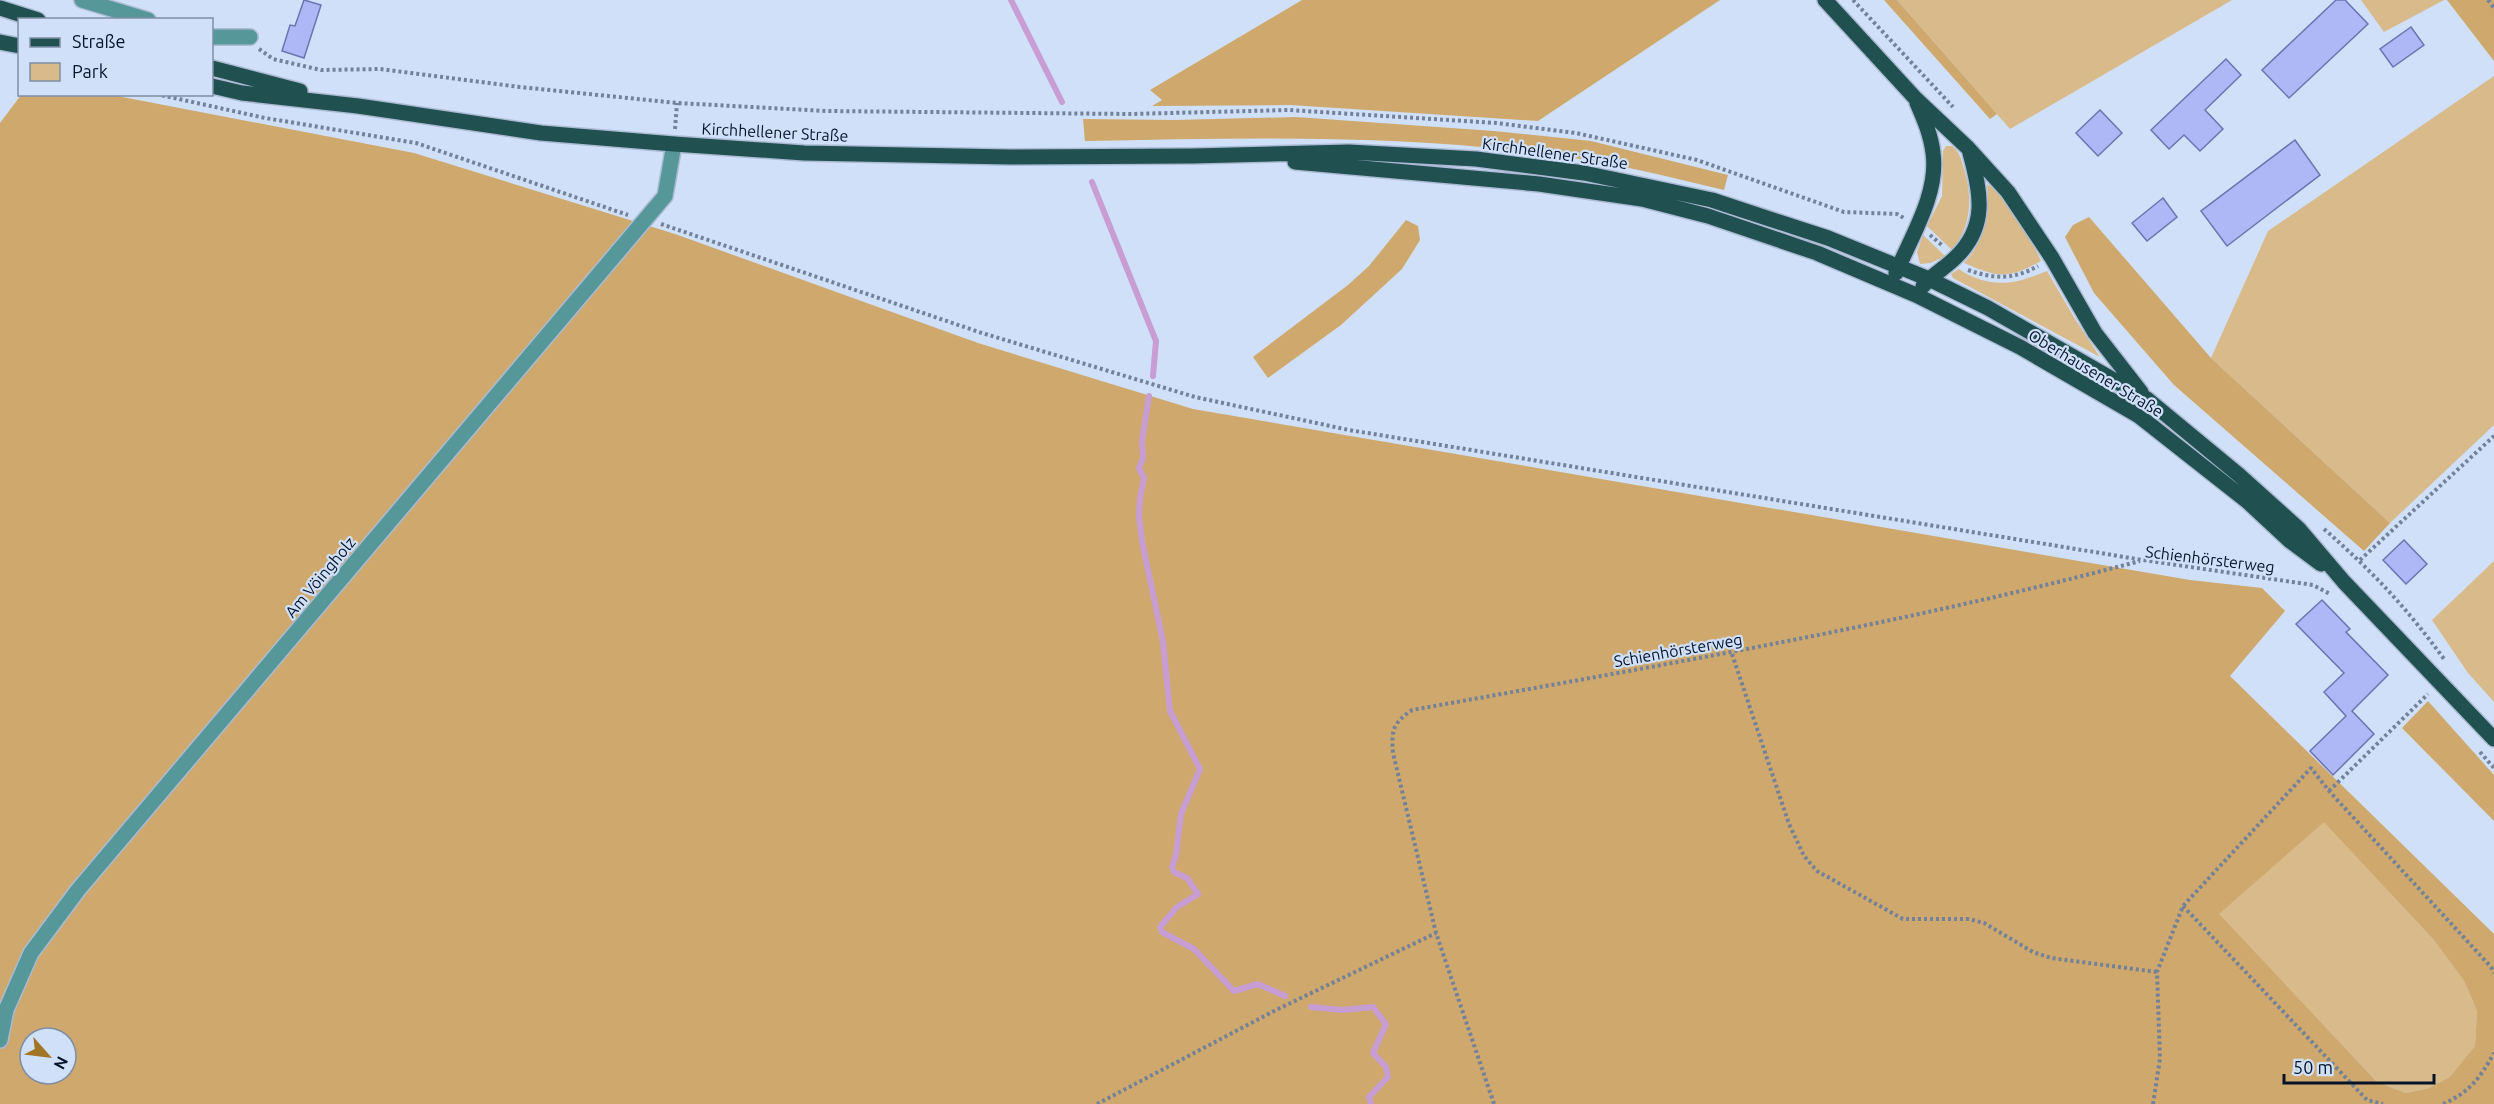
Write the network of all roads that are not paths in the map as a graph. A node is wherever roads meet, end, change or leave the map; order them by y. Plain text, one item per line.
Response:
1 (82, 0) edge
2 (1824, 0) edge
3 (0, 8) edge
4 (32, 18) edge
5 (141, 18) edge
6 (213, 37) edge
7 (250, 37) road end
8 (0, 42) edge
9 (18, 46) edge
10 (213, 68) edge
11 (213, 86) edge
12 (1916, 99) junction
13 (358, 106) junction
14 (674, 144) junction
15 (1968, 148) junction
16 (1193, 156) junction
17 (1899, 266) junction
18 (1929, 279) junction
19 (1891, 284) junction
20 (1916, 296) junction
21 (2147, 399) junction
22 (2344, 582) junction
23 (2494, 739) edge
24 (0, 1040) edge

1 - 5 street
2 - 12 main road, Oberhausener Straße
3 - 4 main road
6 - 7 street
8 - 9 main road
10 - 13 main road, Kirchhellener Straße
11 - 13 main road, Kirchhellener Straße
12 - 15 main road, Oberhausener Straße
12 - 17 main road, Oberhausener Straße
13 - 14 main road, Kirchhellener Straße
14 - 16 main road, Kirchhellener Straße
14 - 24 street, Am Vöingholz
15 - 18 main road, Oberhausener Straße
15 - 21 main road, Oberhausener Straße
16 - 17 main road, Kirchhellener Straße
16 - 19 main road, Kirchhellener Straße
17 - 18 main road, Oberhausener Straße
17 - 19 main road, Oberhausener Straße
18 - 20 main road, Oberhausener Straße
18 - 21 main road, Oberhausener Straße
19 - 20 main road, Kirchhellener Straße
20 - 22 main road, Oberhausener Straße
21 - 22 main road, Oberhausener Straße
22 - 23 main road, Oberhausener Straße

